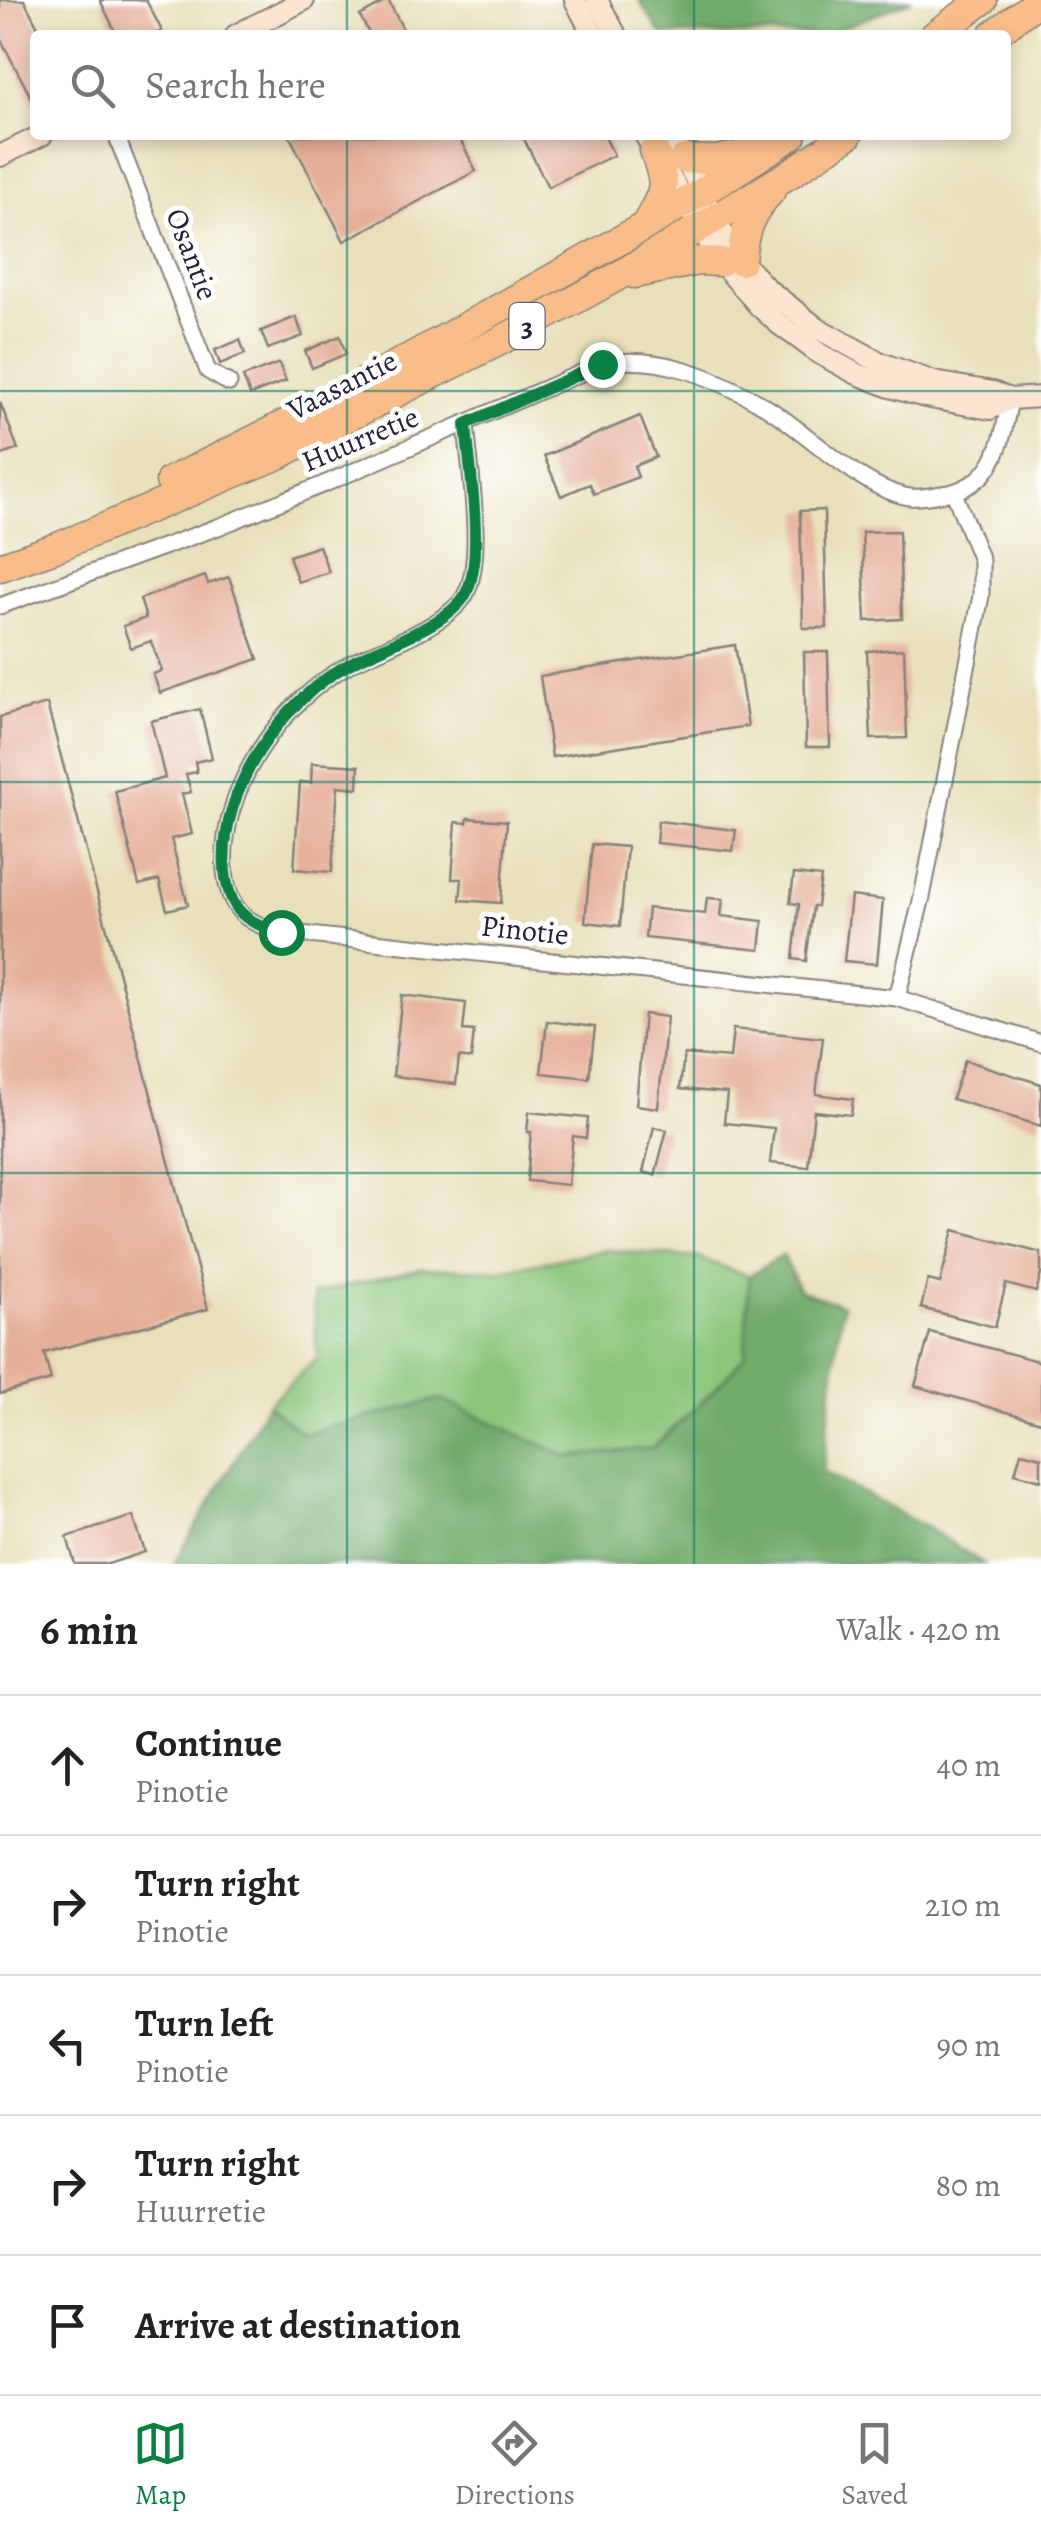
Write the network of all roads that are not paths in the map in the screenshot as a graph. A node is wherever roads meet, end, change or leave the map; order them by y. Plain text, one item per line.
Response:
1 (304, 0) edge
2 (575, 0) edge
3 (597, 0) edge
4 (983, 0) edge
5 (1040, 0) edge
6 (246, 30) edge
7 (590, 30) edge
8 (613, 30) edge
9 (942, 30) edge
10 (1001, 30) edge
11 (32, 140) edge
12 (118, 140) edge
13 (840, 140) edge
14 (781, 143) edge
15 (664, 145) edge
16 (0, 156) edge
17 (788, 175) junction
18 (700, 209) junction
19 (645, 226) junction
20 (731, 261) junction
21 (613, 279) junction
22 (229, 383) dead end
23 (1010, 398) junction
24 (1041, 398) edge
25 (466, 424) junction
26 (954, 493) junction
27 (0, 558) edge
28 (0, 567) edge
29 (0, 606) edge
30 (897, 998) junction
31 (1041, 1044) edge

1 - 6 main road
2 - 7 main road
3 - 8 main road
4 - 9 highway
5 - 10 highway
11 - 16 main road
12 - 22 street, Osantie
13 - 17 highway, Vaasantie / 3
14 - 15 highway
14 - 18 highway, Vaasantie / 3
15 - 18 main road
15 - 18 main road
15 - 19 highway
17 - 18 highway, Vaasantie / 3
17 - 20 highway
18 - 19 highway, Vaasantie / 3
18 - 20 main road
18 - 21 highway, Vaasantie / 3
19 - 27 highway, Vaasantie / 3
20 - 21 highway
20 - 23 main road
21 - 28 highway, Vaasantie / 3
23 - 24 main road
23 - 26 street
25 - 26 street, Huurretie
25 - 29 street, Huurretie
25 - 30 street, Pinotie
26 - 30 street
30 - 31 street

